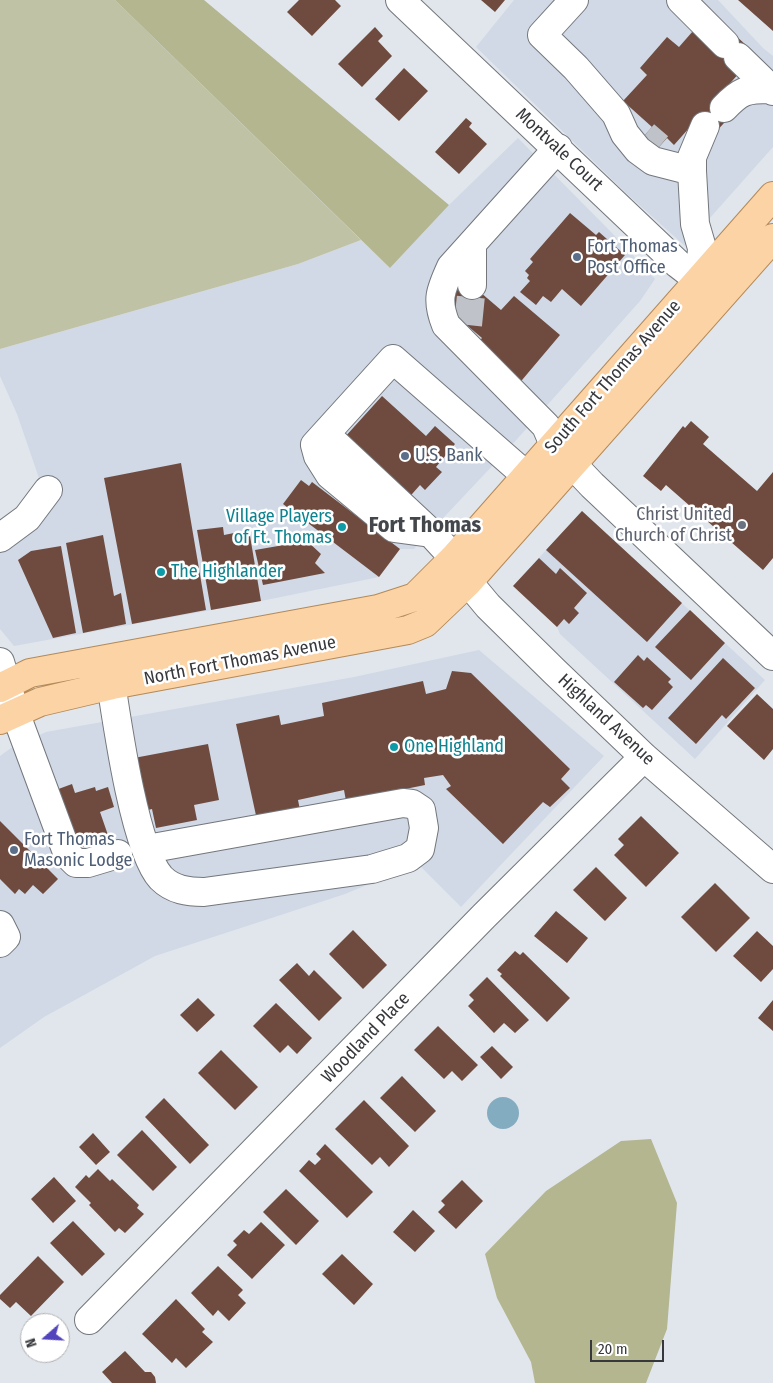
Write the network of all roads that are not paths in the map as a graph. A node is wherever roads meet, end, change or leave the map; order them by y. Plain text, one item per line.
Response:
1 (400, 0) edge
2 (574, 0) edge
3 (681, 0) edge
4 (771, 90) edge
5 (616, 114) junction
6 (558, 148) junction
7 (684, 169) junction
8 (773, 196) edge
9 (746, 228) junction
10 (472, 244) junction
11 (770, 247) edge
12 (472, 285) tunnel mouth
13 (710, 288) junction
14 (554, 445) junction
15 (573, 464) junction
16 (536, 485) junction
17 (48, 490) dead end
18 (0, 538) edge
19 (454, 558) junction
20 (468, 582) junction
21 (773, 656) edge
22 (107, 659) junction
23 (3, 677) edge
24 (112, 685) junction
25 (7, 716) edge
26 (644, 757) junction
27 (147, 849) junction
28 (118, 854) dead end
29 (773, 869) edge
30 (0, 925) edge
31 (0, 944) edge
32 (89, 1320) dead end

1 - 6 street, Montvale Court
2 - 5 street
3 - 4 street
4 - 7 street
5 - 7 street
5 - 7 street
6 - 10 street
6 - 13 street, Montvale Court
7 - 13 street
8 - 9 main road, South Fort Thomas Avenue
9 - 11 street
9 - 13 main road, South Fort Thomas Avenue
10 - 12 street
10 - 14 street
11 - 13 main road, South Fort Thomas Avenue
13 - 14 main road, South Fort Thomas Avenue
13 - 15 main road, South Fort Thomas Avenue
14 - 15 street
14 - 16 main road, South Fort Thomas Avenue
15 - 16 main road, South Fort Thomas Avenue
15 - 21 street
16 - 19 main road, South Fort Thomas Avenue
16 - 19 street, Highland Avenue
16 - 20 main road, South Fort Thomas Avenue
17 - 18 street
19 - 20 street, Highland Avenue
19 - 22 main road, North Fort Thomas Avenue
20 - 24 main road, North Fort Thomas Avenue
20 - 26 street, Highland Avenue
22 - 23 main road, North Fort Thomas Avenue
22 - 24 street
23 - 25 street
24 - 25 main road, North Fort Thomas Avenue
24 - 27 street
25 - 28 street
26 - 29 street, Highland Avenue
26 - 32 street, Woodland Place
27 - 27 street
30 - 31 street

